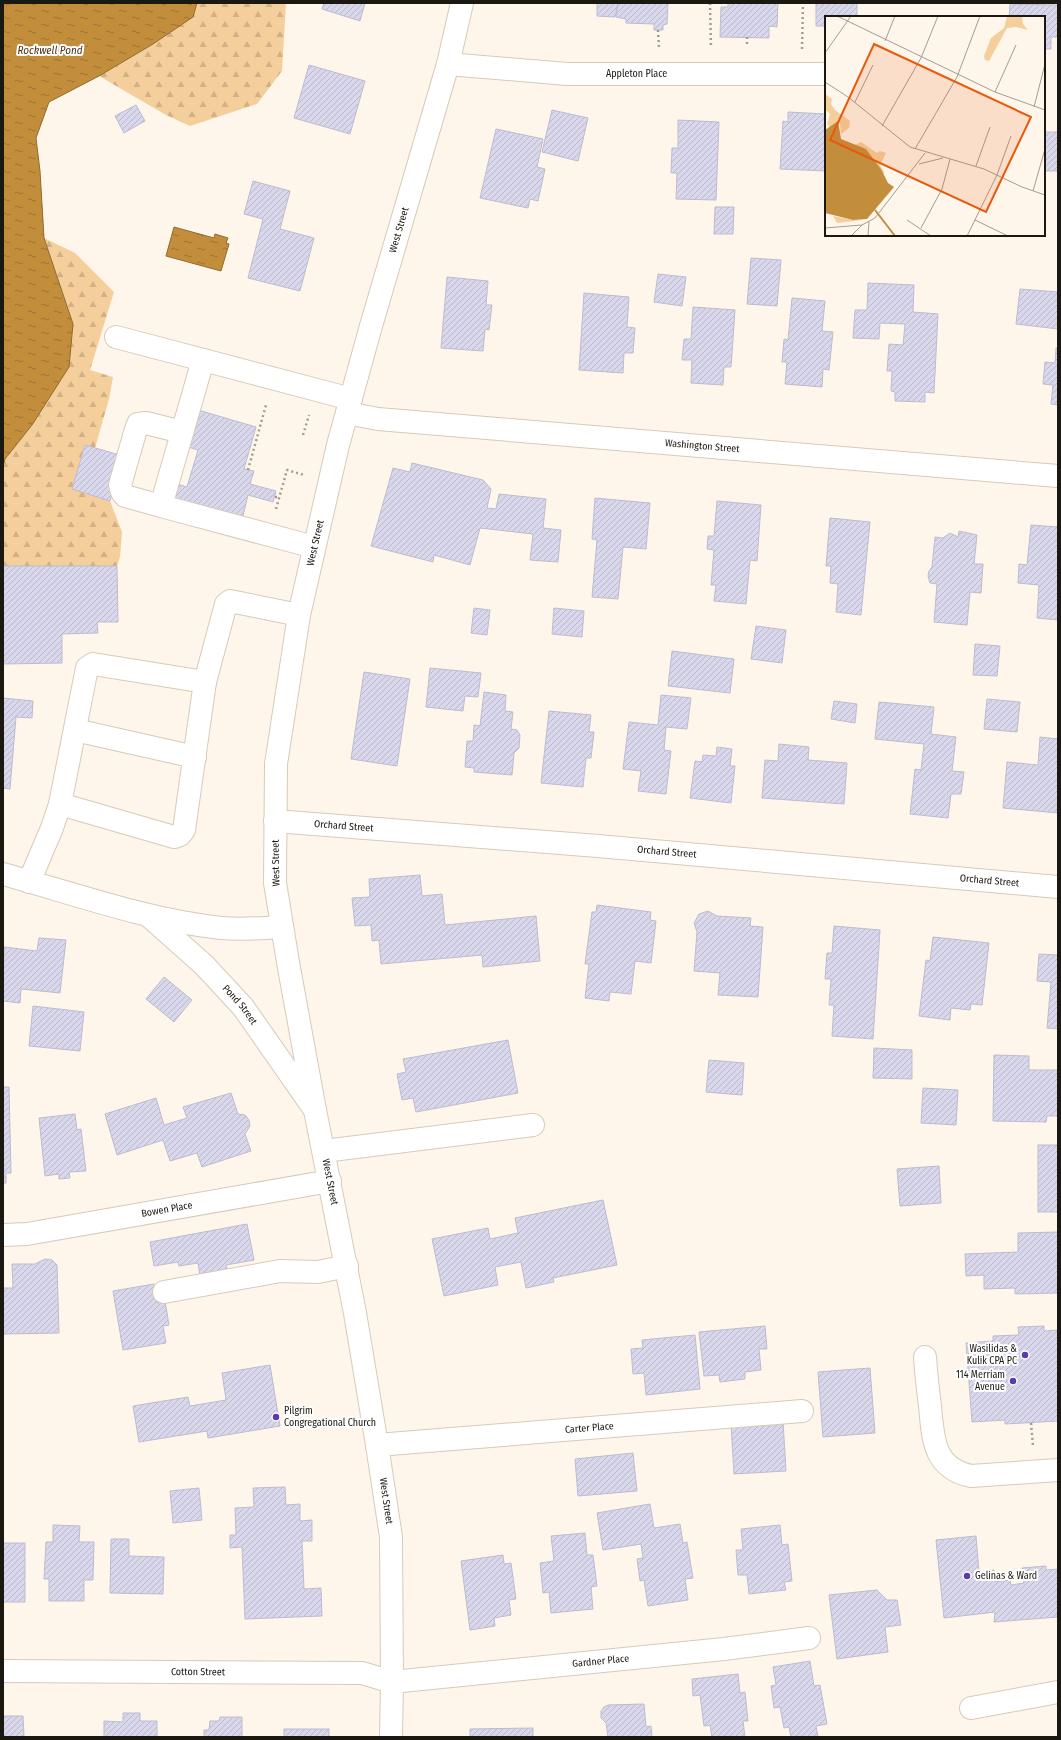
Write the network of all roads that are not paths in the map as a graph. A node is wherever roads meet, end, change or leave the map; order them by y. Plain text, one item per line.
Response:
1 (462, 3) edge
2 (448, 64) junction
3 (825, 74) edge
4 (116, 337) dead end
5 (203, 360) junction
6 (349, 406) junction
7 (182, 432) junction
8 (1058, 476) edge
9 (161, 506) junction
10 (314, 547) junction
11 (298, 615) junction
12 (205, 682) junction
13 (75, 730) junction
14 (195, 757) junction
15 (60, 804) junction
16 (275, 821) junction
17 (3, 874) edge
18 (29, 882) junction
19 (1058, 887) edge
20 (148, 915) junction
21 (282, 927) junction
22 (315, 1110) junction
23 (533, 1125) dead end
24 (324, 1151) junction
25 (330, 1181) junction
26 (3, 1235) edge
27 (346, 1266) junction
28 (164, 1292) dead end
29 (925, 1356) dead end
30 (802, 1411) dead end
31 (378, 1445) junction
32 (1058, 1470) edge
33 (809, 1638) dead end
34 (3, 1671) edge
35 (392, 1682) junction
36 (1058, 1692) edge
37 (971, 1708) dead end
38 (391, 1737) edge

1 - 2 street, West Street
2 - 3 street, Appleton Place
2 - 6 street, West Street
4 - 5 street, Washington Street
5 - 6 street, Washington Street
5 - 7 street
6 - 8 street, Washington Street
6 - 10 street, West Street
7 - 9 street
7 - 9 street
9 - 10 street
10 - 11 street, West Street
11 - 12 street
11 - 16 street, West Street
12 - 13 street
12 - 14 street
13 - 14 street
13 - 15 street
14 - 15 street
15 - 18 street
16 - 19 street, Orchard Street
16 - 21 street, West Street
17 - 18 street, Pond Street
18 - 20 street, Pond Street
20 - 21 street, Pond Street
20 - 22 street, Pond Street
21 - 22 street, West Street
22 - 24 street, West Street
23 - 24 street
24 - 25 street, West Street
25 - 26 street, Bowen Place
25 - 27 street, West Street
27 - 28 street
27 - 31 street, West Street
29 - 32 street
30 - 31 street, Carter Place
31 - 35 street, West Street
33 - 35 street, Gardner Place
34 - 35 street, Cotton Street
35 - 38 street, West Street
36 - 37 street

